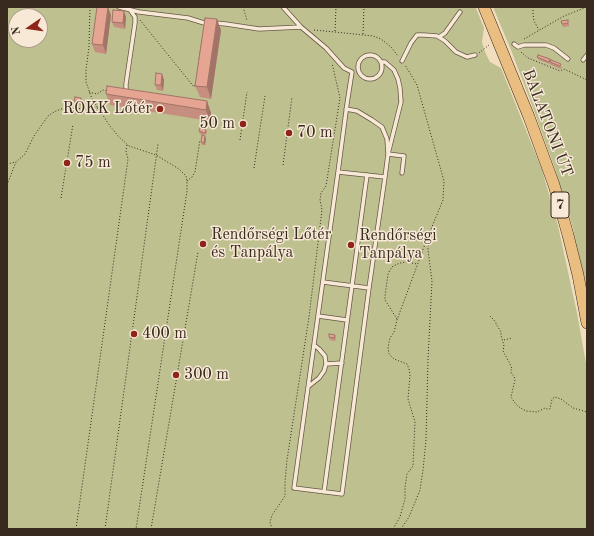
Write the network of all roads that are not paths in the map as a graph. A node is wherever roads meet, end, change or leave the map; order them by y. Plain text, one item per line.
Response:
1 (119, 7) edge
2 (283, 7) edge
3 (484, 7) edge
4 (129, 8) edge
5 (460, 12) dead end
6 (301, 27) junction
7 (439, 37) junction
8 (514, 44) road end
9 (474, 55) road end
10 (587, 55) edge
11 (568, 59) dead end
12 (583, 60) dead end
13 (402, 61) road end
14 (381, 62) junction
15 (359, 70) junction
16 (352, 72) junction
17 (126, 99) edge
18 (346, 109) junction
19 (388, 154) junction
20 (338, 172) junction
21 (402, 173) dead end
22 (367, 175) junction
23 (385, 177) junction
24 (323, 282) junction
25 (352, 286) junction
26 (369, 288) junction
27 (318, 316) junction
28 (348, 320) junction
29 (587, 323) edge
30 (314, 345) junction
31 (342, 363) junction
32 (326, 364) junction
33 (308, 386) junction
34 (324, 492) junction

1 - 4 lane
2 - 6 lane
3 - 29 main road, BALATONI ÚT / 7
4 - 6 lane
4 - 17 lane
5 - 7 lane
6 - 16 lane
7 - 9 lane
7 - 13 lane
8 - 11 lane
10 - 12 lane
14 - 15 lane
14 - 15 lane
14 - 19 lane
15 - 16 lane
16 - 18 lane
18 - 19 lane
18 - 20 lane
19 - 21 lane
19 - 23 lane
20 - 22 lane
20 - 24 lane
22 - 23 lane
22 - 25 lane
23 - 26 lane
24 - 25 lane
24 - 27 lane
25 - 26 lane
25 - 28 lane
26 - 34 lane
27 - 28 lane
27 - 30 lane
28 - 31 lane
30 - 32 lane
30 - 33 lane
31 - 32 lane
31 - 34 lane
32 - 33 lane
33 - 34 lane

